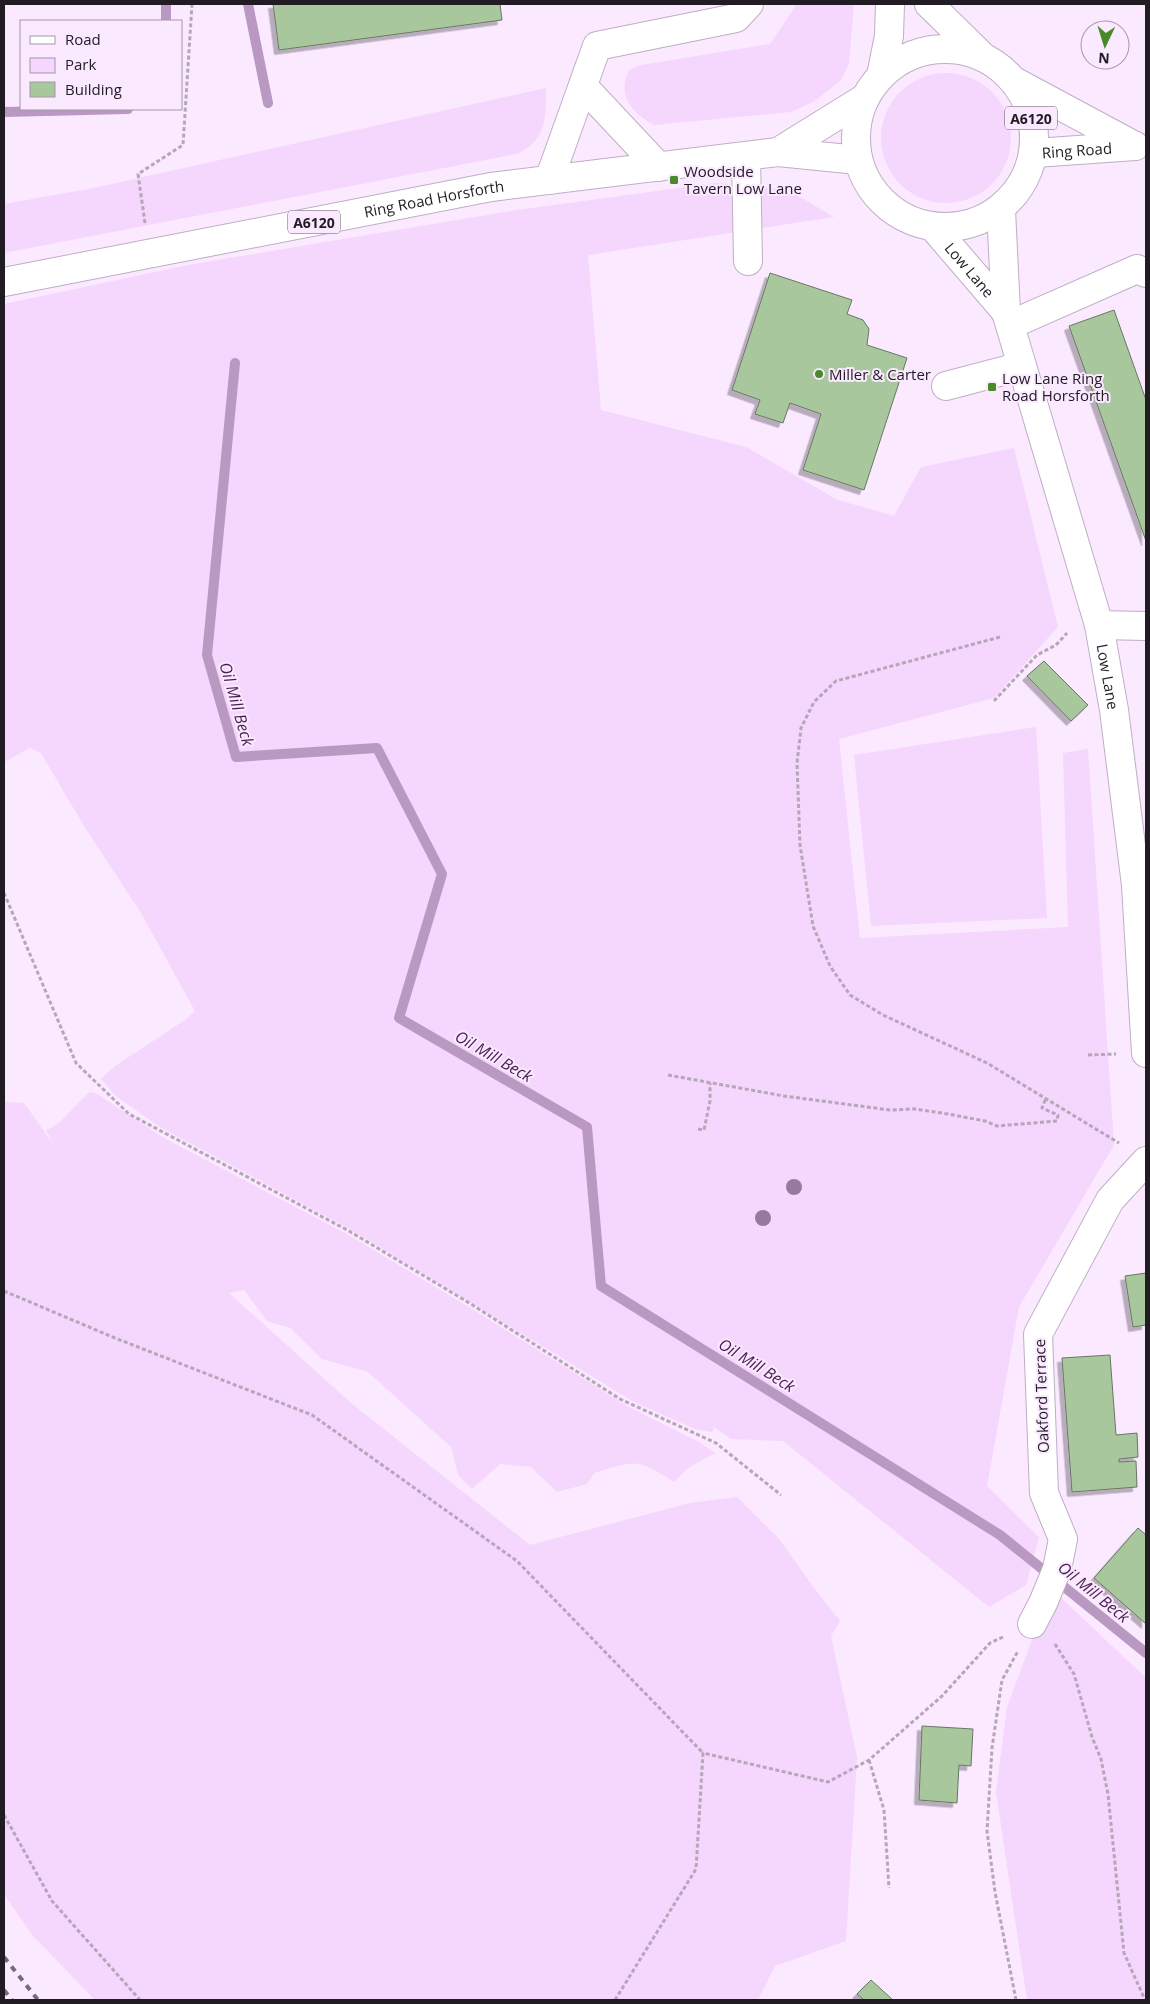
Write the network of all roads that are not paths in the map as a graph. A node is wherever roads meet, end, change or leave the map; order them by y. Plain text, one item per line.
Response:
1 (749, 4) edge
2 (890, 4) edge
3 (929, 4) edge
4 (983, 57) junction
5 (882, 76) junction
6 (1014, 81) junction
7 (583, 86) junction
8 (865, 98) junction
9 (1140, 147) edge
10 (778, 152) junction
11 (1034, 153) junction
12 (746, 156) junction
13 (858, 160) junction
14 (659, 166) junction
15 (550, 180) junction
16 (1001, 210) junction
17 (934, 228) junction
18 (748, 261) dead end
19 (1146, 273) edge
20 (4, 282) edge
21 (1008, 319) junction
22 (1022, 366) junction
23 (946, 386) dead end
24 (1099, 626) junction
25 (1146, 626) edge
26 (1146, 1053) edge
27 (1136, 1154) edge
28 (1038, 1614) road end

1 - 7 main road
2 - 5 main road
3 - 4 main road
4 - 5 main road, A6120
4 - 6 main road, A6120
5 - 8 main road, A6120
6 - 9 main road, Ring Road / A6120
6 - 11 main road, A6120
7 - 14 main road
7 - 15 main road
8 - 10 main road, A6120
8 - 13 main road, A6120
9 - 11 main road, Ring Road / A6120
10 - 12 main road, Ring Road Horsforth / A6120
10 - 13 main road, A6120
11 - 16 main road, A6120
12 - 14 main road, Ring Road Horsforth / A6120
12 - 18 main road
13 - 17 main road, A6120
14 - 15 main road, Ring Road Horsforth / A6120
15 - 20 main road, Ring Road Horsforth / A6120
16 - 17 main road, A6120
16 - 21 main road, Low Lane
17 - 21 main road, Low Lane
19 - 21 main road
21 - 22 main road, Low Lane
22 - 23 main road
22 - 24 main road, Low Lane
24 - 25 main road
24 - 26 main road, Low Lane
27 - 28 main road, Oakford Terrace

